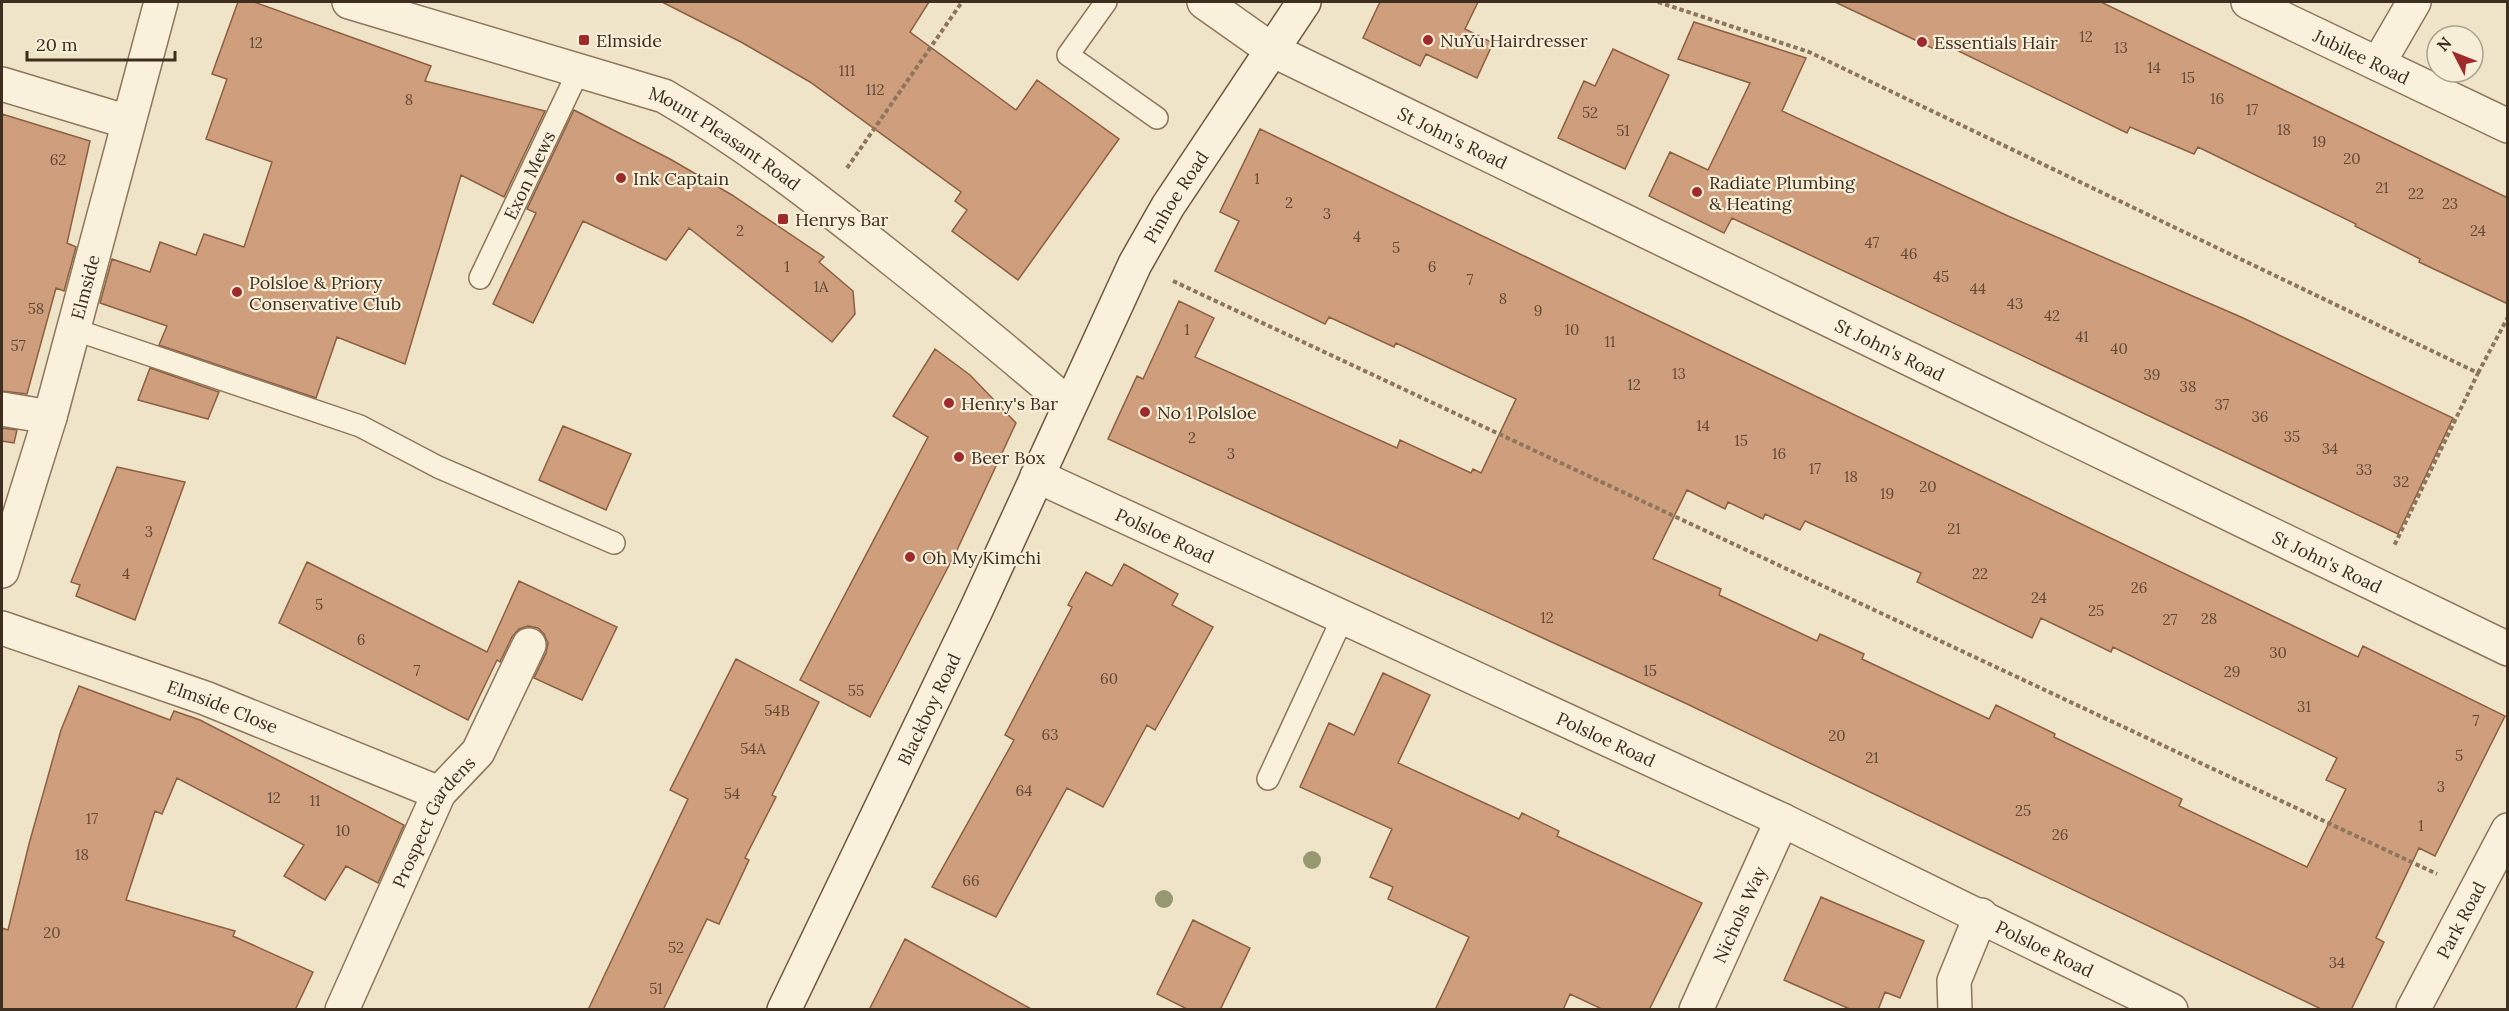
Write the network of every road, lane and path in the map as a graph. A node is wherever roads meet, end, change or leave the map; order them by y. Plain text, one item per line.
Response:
1 (161, 2) edge
2 (349, 2) edge
3 (962, 2) edge
4 (1106, 2) edge
5 (1204, 2) edge
6 (1304, 2) edge
7 (1658, 2) edge
8 (2248, 2) edge
9 (2414, 2) edge
10 (1272, 50) junction
11 (2378, 64) junction
12 (578, 72) junction
13 (2, 84) edge
14 (1157, 118) dead end
15 (128, 122) junction
16 (2508, 126) edge
17 (824, 204) junction
18 (1135, 264) junction
19 (480, 278) dead end
20 (2508, 317) edge
21 (73, 329) junction
22 (2478, 374) junction
23 (1069, 405) junction
24 (2, 409) edge
25 (50, 417) junction
26 (1037, 476) junction
27 (614, 543) dead end
28 (2, 571) edge
29 (2375, 585) junction
30 (1343, 617) junction
31 (2, 628) edge
32 (529, 645) dead end
33 (2508, 649) edge
34 (1268, 779) dead end
35 (439, 793) junction
36 (1782, 820) junction
37 (2508, 830) edge
38 (2476, 892) junction
39 (1981, 915) junction
40 (349, 1007) edge
41 (784, 1010) edge
42 (1696, 1010) edge
43 (1956, 1010) edge
44 (2171, 1010) edge
45 (2413, 1010) edge

1 - 15 street, Elmside
2 - 12 street, Mount Pleasant Road
3 - 17 path
4 - 14 lane
5 - 10 street, St John's Road
6 - 10 street, Pinhoe Road
7 - 22 path
8 - 11 street, Jubilee Road
9 - 11 street
10 - 18 street, Pinhoe Road
10 - 29 street, St John's Road
11 - 16 street, Jubilee Road
12 - 17 street, Mount Pleasant Road
12 - 19 lane, Exon Mews
13 - 15 street
15 - 21 street, Elmside
17 - 23 street, Mount Pleasant Road
18 - 23 street, Pinhoe Road
18 - 38 path
20 - 22 path
21 - 25 street, Elmside
21 - 27 lane
22 - 29 path
23 - 26 street, Blackboy Road
24 - 25 street
25 - 28 street, Elmside
26 - 30 street, Polsloe Road
26 - 41 street, Blackboy Road
29 - 33 street, St John's Road
30 - 34 lane
30 - 36 street, Polsloe Road
31 - 35 street, Elmside Close
32 - 35 street, Prospect Gardens
35 - 40 street, Prospect Gardens
36 - 39 street, Polsloe Road
36 - 42 street, Nichols Way
37 - 38 street, Park Road
38 - 45 street, Park Road
39 - 43 street
39 - 44 street, Polsloe Road

